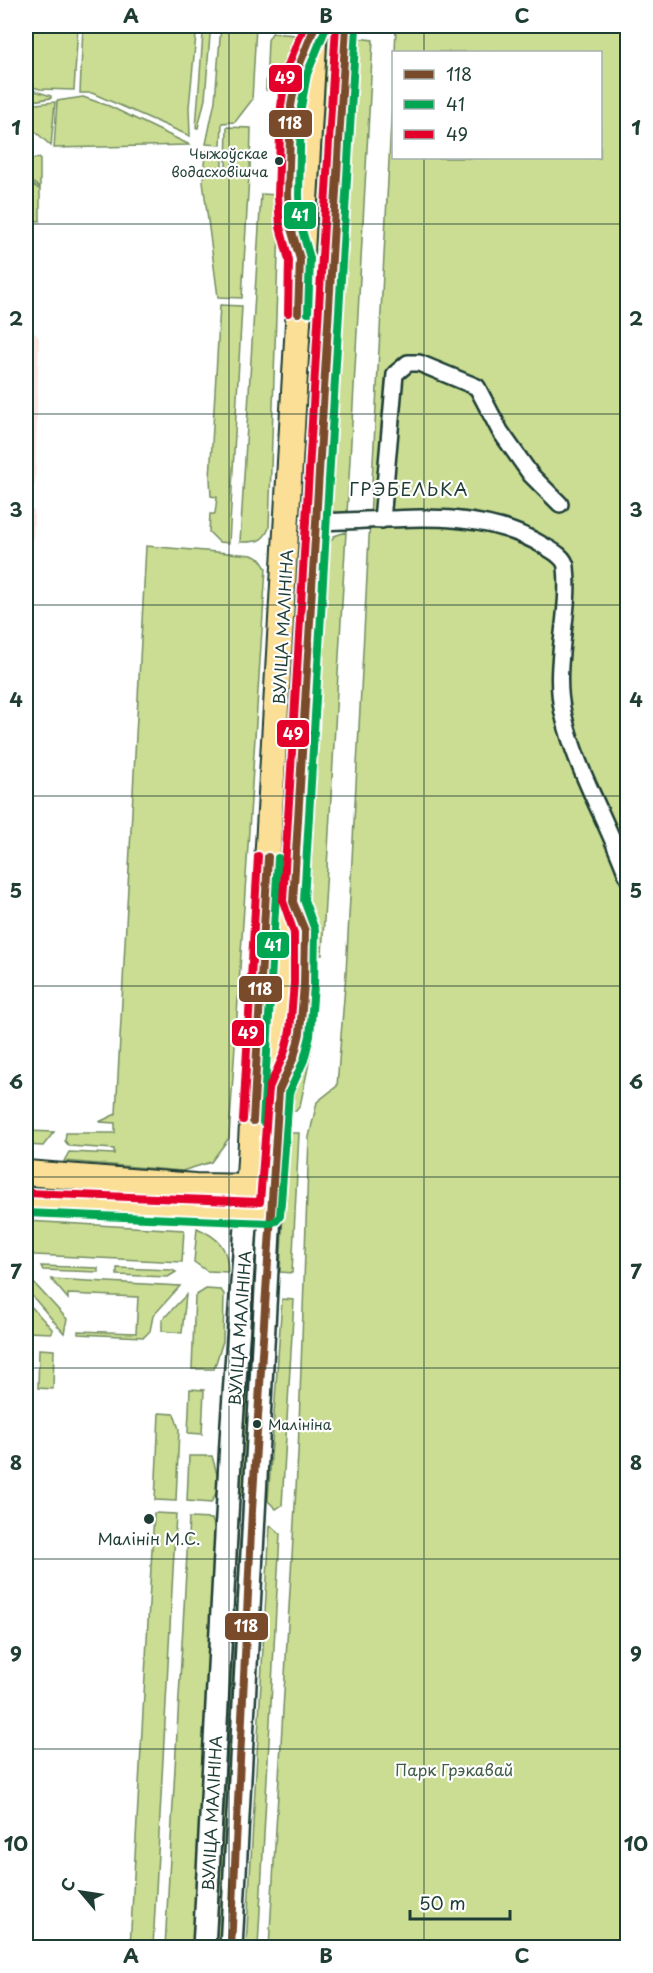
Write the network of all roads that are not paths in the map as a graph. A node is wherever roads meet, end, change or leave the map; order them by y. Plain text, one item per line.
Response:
1 (315, 26) edge
2 (346, 26) edge
3 (560, 504) dead end
4 (382, 520) junction
5 (318, 522) junction
6 (286, 549) junction
7 (315, 550) junction
8 (627, 878) edge
9 (26, 1173) edge
10 (248, 1186) junction
11 (272, 1187) junction
12 (26, 1203) edge
13 (247, 1212) junction
14 (270, 1213) junction
15 (204, 1947) edge
16 (231, 1947) edge

1 - 6 main road, ВУЛІЦА МАЛІНІНА
2 - 5 main road, ВУЛІЦА МАЛІНІНА
3 - 4 street
4 - 5 street
4 - 8 street
5 - 7 main road, ВУЛІЦА МАЛІНІНА
6 - 7 main road
6 - 10 main road, ВУЛІЦА МАЛІНІНА
7 - 11 main road, ВУЛІЦА МАЛІНІНА
9 - 10 main road
10 - 11 main road
10 - 13 main road, ВУЛІЦА МАЛІНІНА
11 - 14 main road, ВУЛІЦА МАЛІНІНА
12 - 13 main road
13 - 14 main road
13 - 15 main road, ВУЛІЦА МАЛІНІНА
14 - 16 main road, ВУЛІЦА МАЛІНІНА

